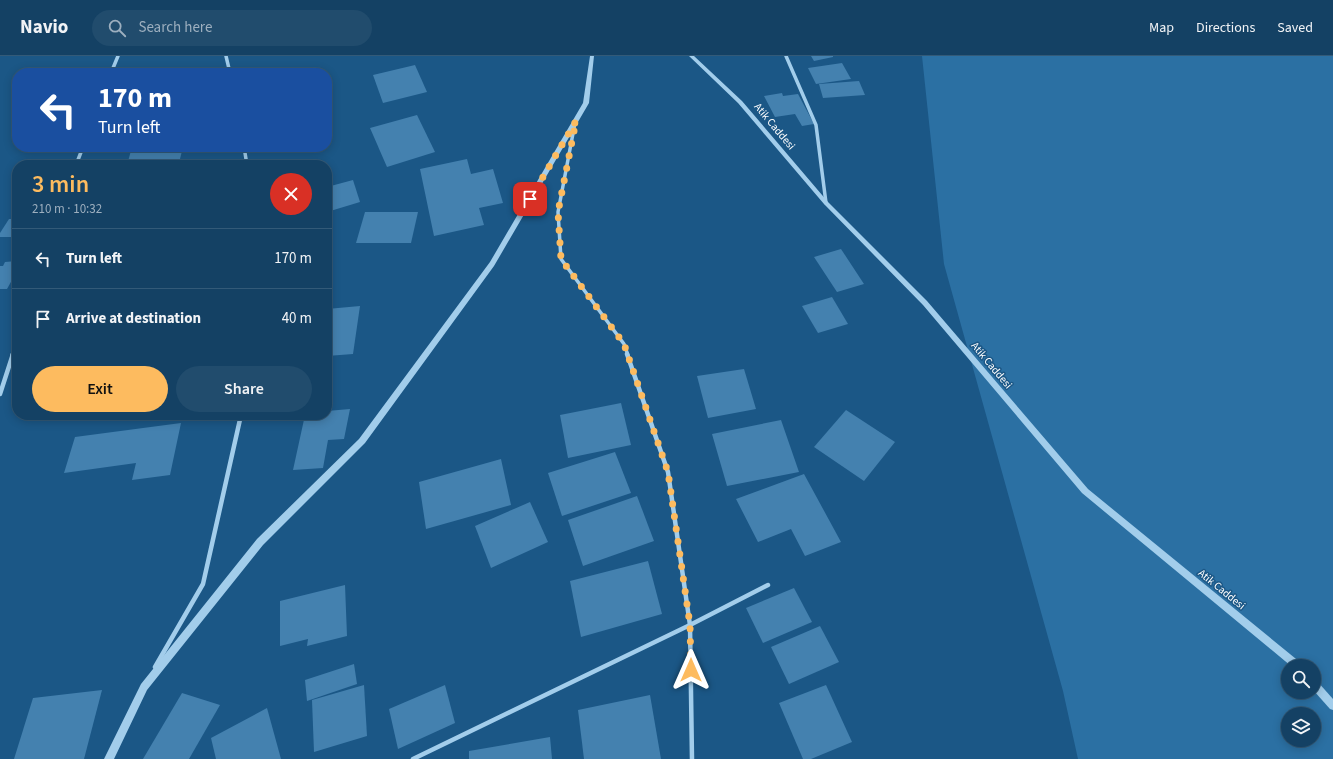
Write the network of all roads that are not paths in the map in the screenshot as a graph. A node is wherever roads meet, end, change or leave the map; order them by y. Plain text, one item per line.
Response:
1 (118, 56) edge
2 (226, 56) edge
3 (592, 56) edge
4 (691, 56) edge
5 (786, 56) edge
6 (114, 68) edge
7 (229, 68) edge
8 (576, 121) junction
9 (826, 204) junction
10 (12, 357) edge
11 (0, 394) edge
12 (240, 420) edge
13 (768, 585) dead end
14 (690, 625) junction
15 (1289, 659) edge
16 (144, 687) junction
17 (1321, 692) edge
18 (1333, 706) edge
19 (109, 759) edge
20 (413, 759) edge
21 (692, 759) edge

1 - 6 street
2 - 7 street
3 - 8 street
4 - 9 street, Atik Caddesi
5 - 9 street
8 - 14 street
8 - 16 street
9 - 15 street, Atik Caddesi
10 - 11 street
12 - 16 street
13 - 14 street
14 - 20 street
14 - 21 street
16 - 19 street
17 - 18 street

